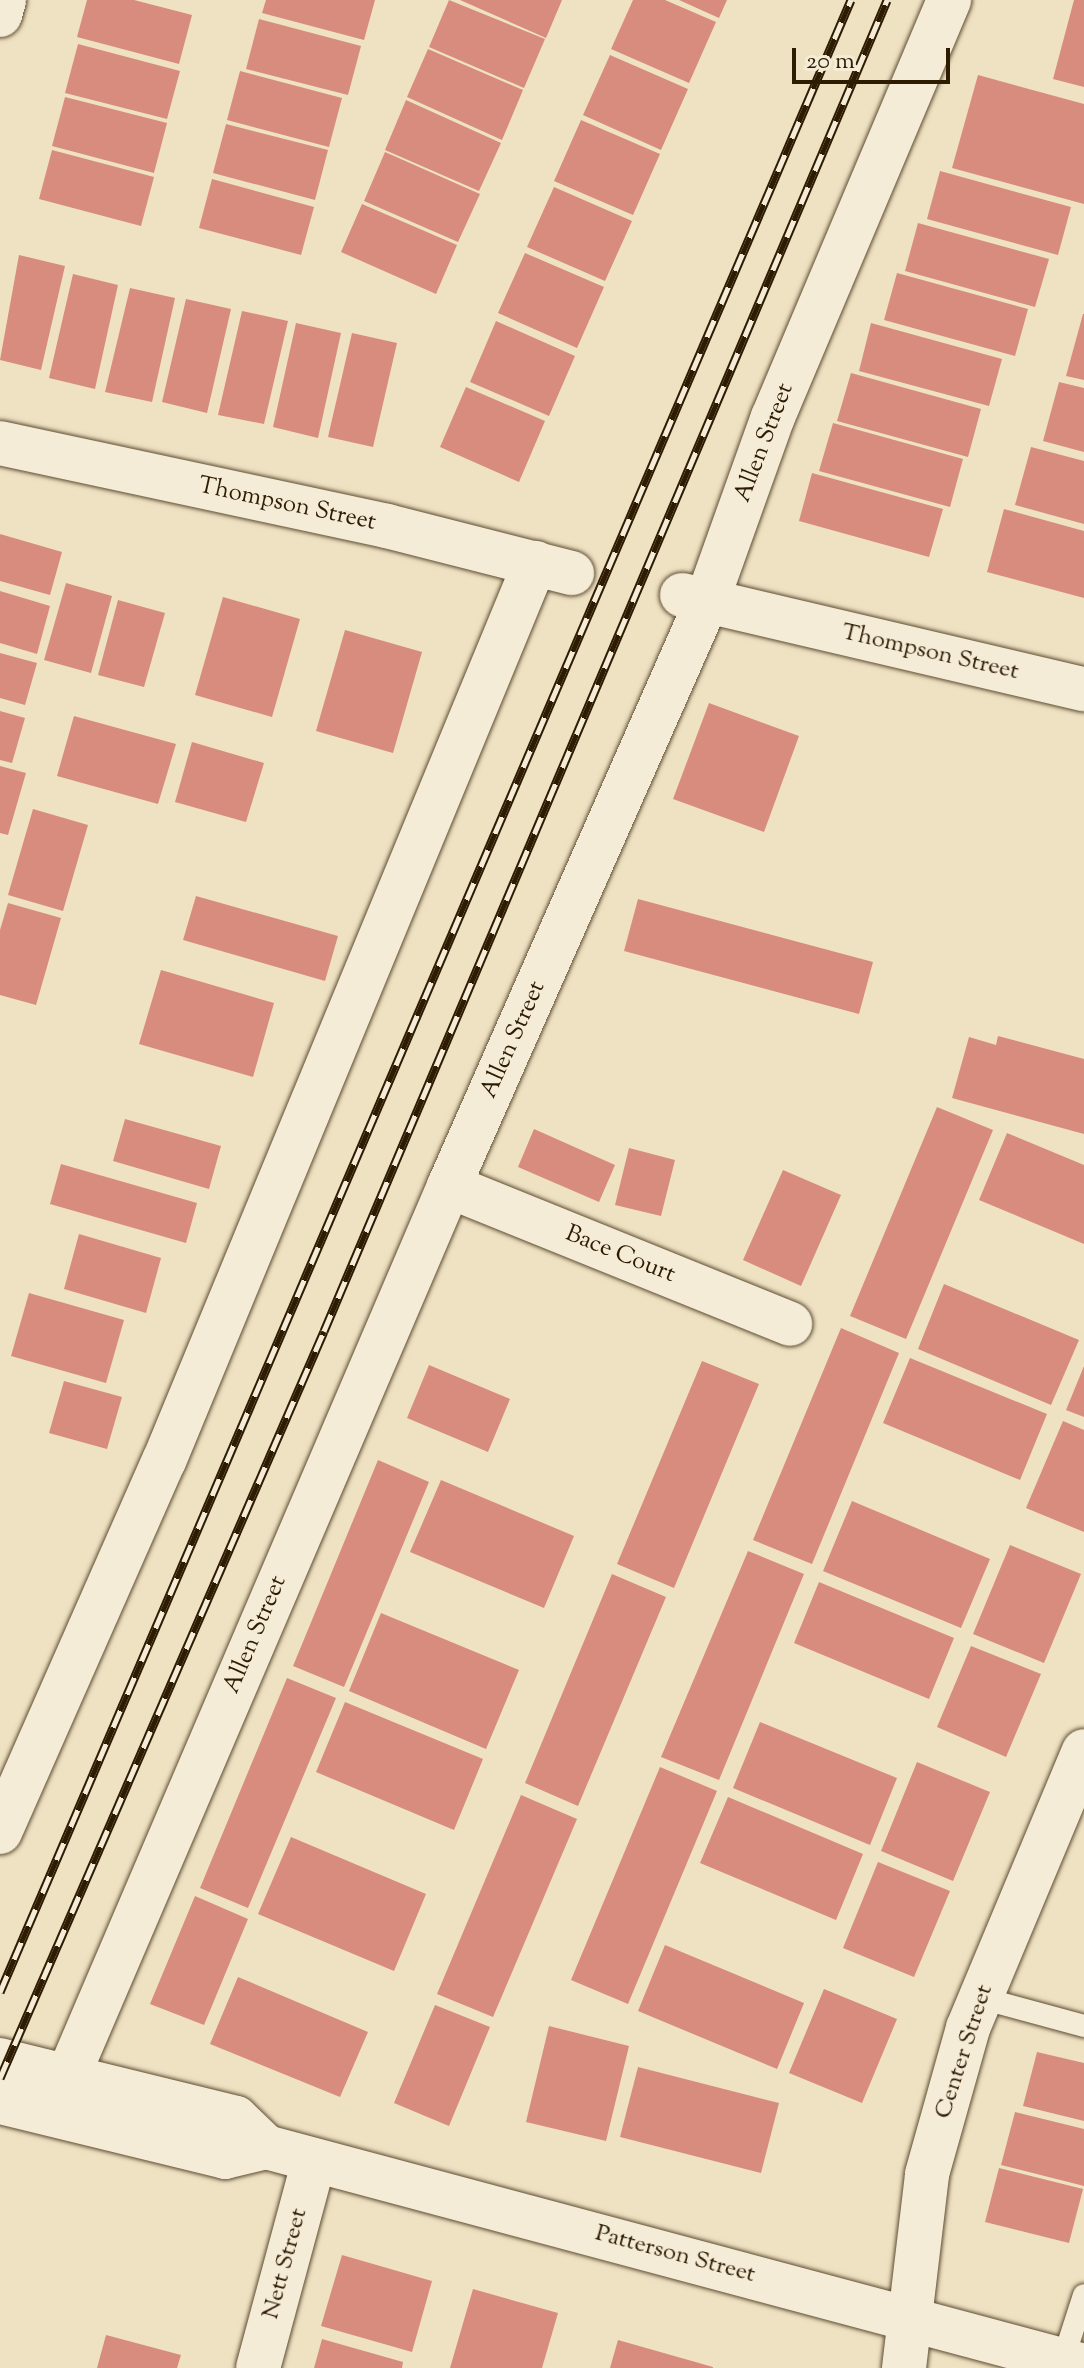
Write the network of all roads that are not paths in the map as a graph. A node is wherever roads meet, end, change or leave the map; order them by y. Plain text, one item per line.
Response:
1 (4, 0) edge
2 (949, 0) edge
3 (0, 15) edge
4 (0, 443) edge
5 (695, 598) junction
6 (1084, 689) edge
7 (449, 1186) junction
8 (790, 1324) dead end
9 (1080, 1770) edge
10 (0, 1832) edge
11 (981, 1998) junction
12 (1084, 2026) edge
13 (0, 2060) edge
14 (68, 2076) junction
15 (0, 2102) edge
16 (266, 2147) junction
17 (314, 2160) junction
18 (1084, 2295) edge
19 (906, 2318) junction
20 (1074, 2363) edge
21 (258, 2368) edge
22 (904, 2368) edge

1 - 3 street
2 - 5 street, Allen Street
4 - 10 street, Thompson Street
5 - 6 street, Thompson Street
5 - 7 street, Allen Street
7 - 8 street, Bace Court
7 - 14 street, Allen Street
9 - 11 street, Center Street
11 - 12 lane
11 - 19 street, Center Street
13 - 14 street, Patterson Street
14 - 16 street, Patterson Street
15 - 16 street, Patterson Street
16 - 17 street, Patterson Street
17 - 19 street, Patterson Street
17 - 21 street, Nett Street
18 - 20 lane
19 - 20 street, Patterson Street
19 - 22 street, Center Street

